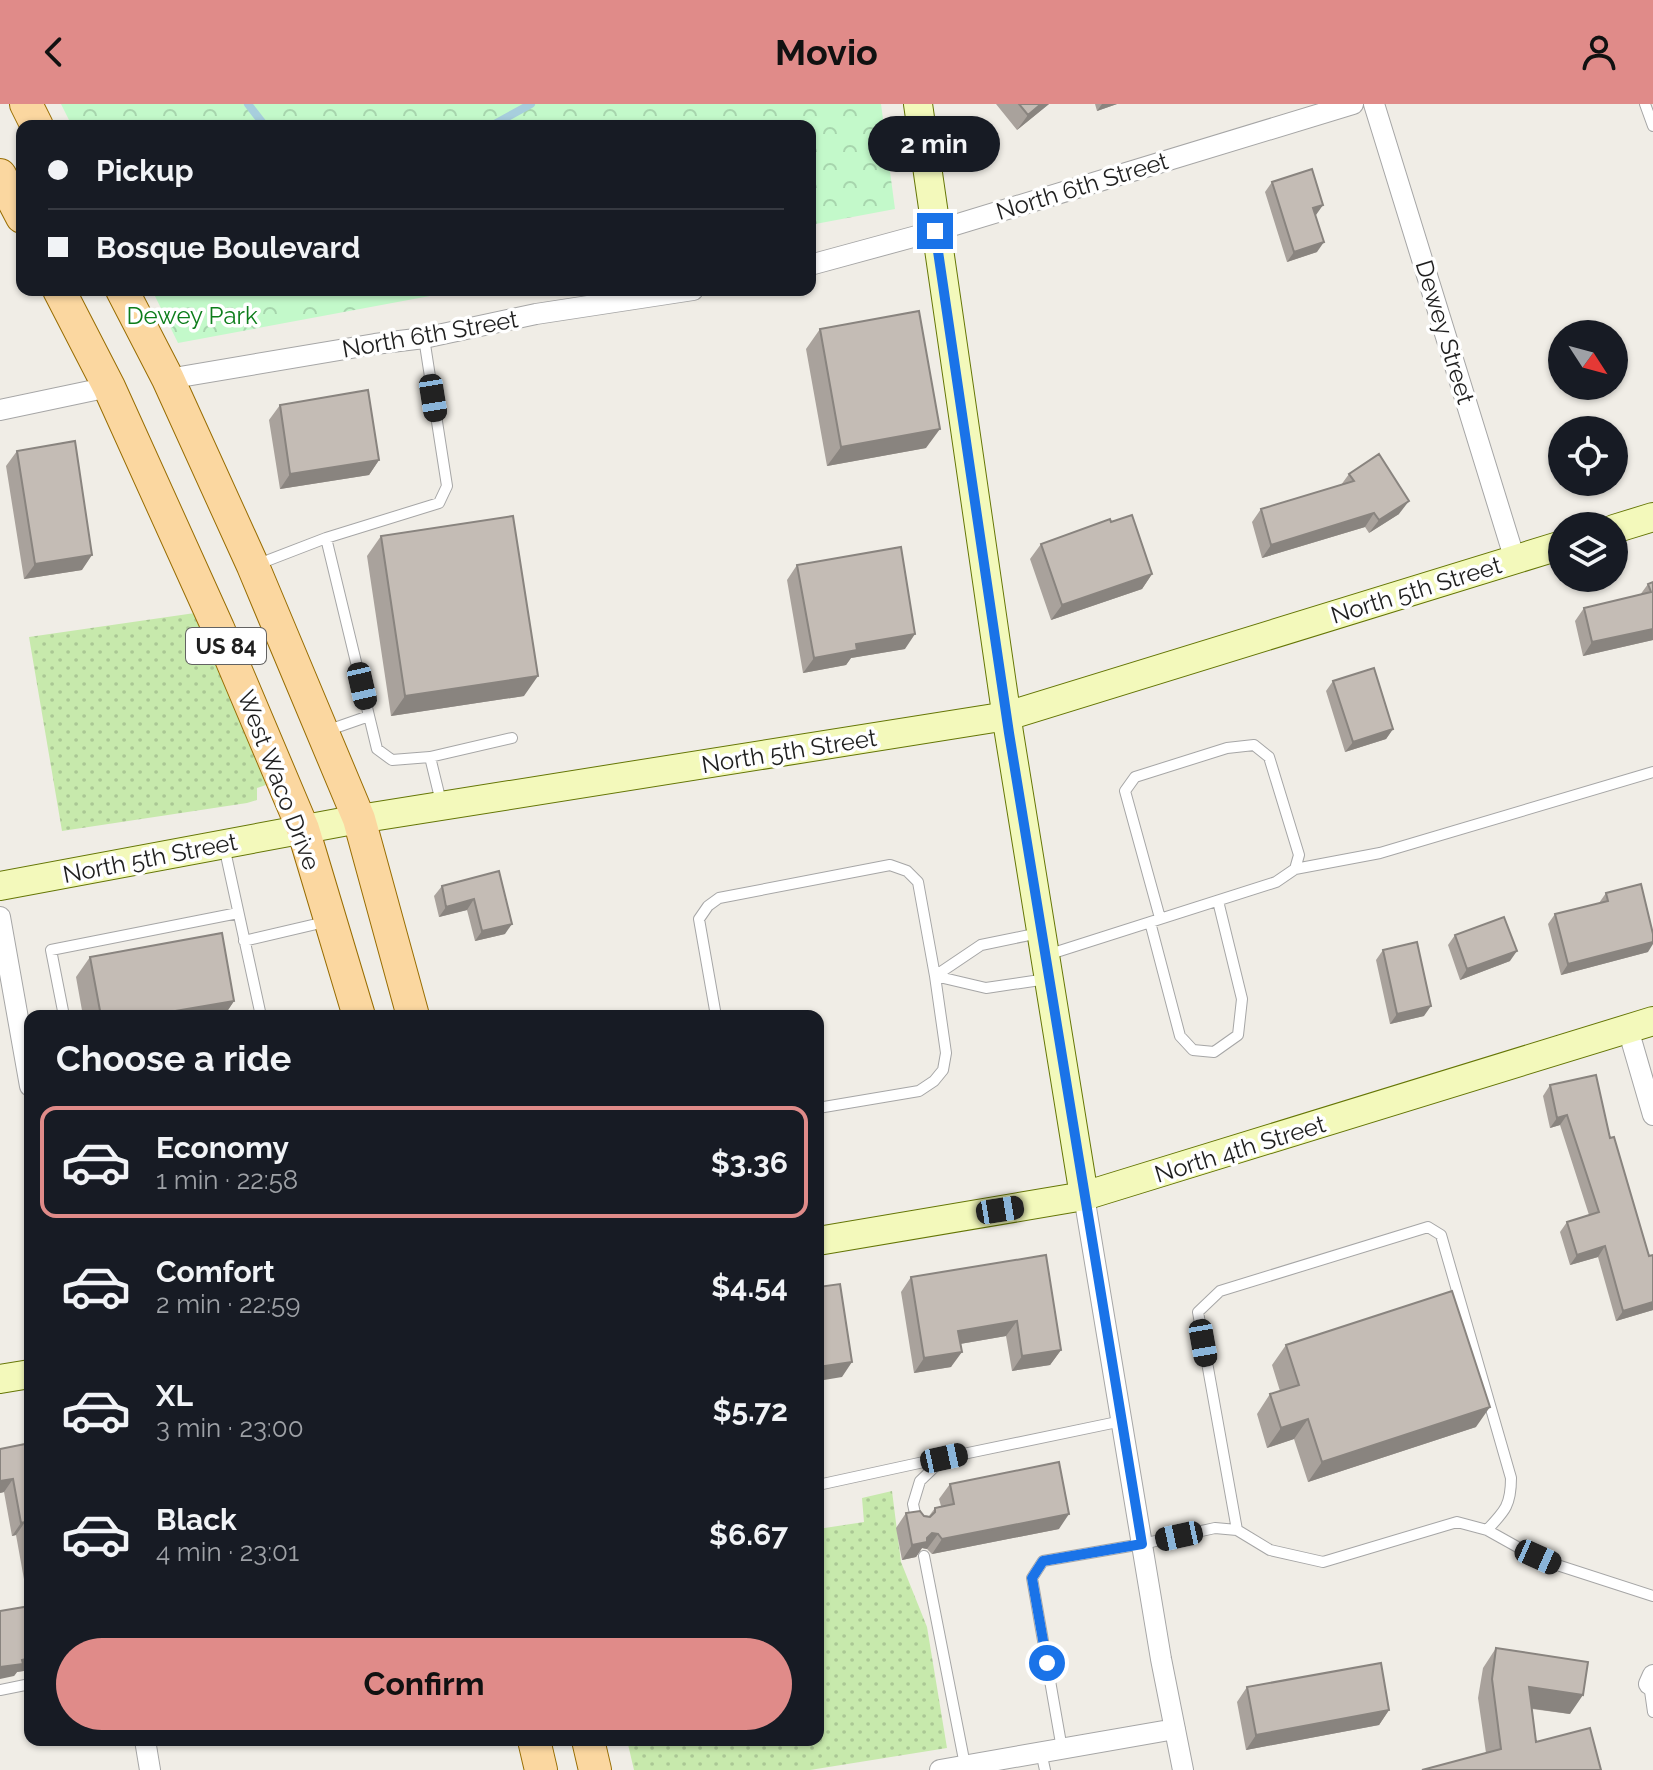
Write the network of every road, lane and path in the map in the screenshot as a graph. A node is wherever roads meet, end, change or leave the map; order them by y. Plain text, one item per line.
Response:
1 (918, 104) edge
2 (1353, 104) edge
3 (1374, 104) edge
4 (1645, 104) edge
5 (1653, 126) edge
6 (0, 175) edge
7 (16, 206) edge
8 (935, 231) junction
9 (816, 263) edge
10 (62, 296) edge
11 (125, 296) edge
12 (654, 296) edge
13 (424, 338) junction
14 (168, 379) junction
15 (109, 387) junction
16 (0, 410) edge
17 (1653, 517) edge
18 (1628, 525) edge
19 (326, 538) junction
20 (1548, 549) edge
21 (1515, 560) junction
22 (253, 566) junction
23 (369, 716) junction
24 (1007, 716) junction
25 (323, 732) junction
26 (512, 738) dead end
27 (430, 757) junction
28 (1653, 772) edge
29 (442, 806) junction
30 (359, 819) junction
31 (303, 829) junction
32 (223, 844) junction
33 (1295, 869) junction
34 (0, 886) edge
35 (1218, 901) junction
36 (238, 913) junction
37 (0, 917) edge
38 (1155, 920) junction
39 (331, 921) junction
40 (244, 941) junction
41 (1045, 955) junction
42 (935, 976) junction
43 (63, 1010) edge
44 (260, 1010) edge
45 (357, 1010) edge
46 (411, 1010) edge
47 (715, 1010) edge
48 (1641, 1025) edge
49 (24, 1052) edge
50 (824, 1107) edge
51 (1653, 1115) edge
52 (1084, 1196) junction
53 (824, 1240) edge
54 (24, 1375) edge
55 (0, 1379) edge
56 (1122, 1421) junction
57 (944, 1458) junction
58 (824, 1484) edge
59 (917, 1524) edge
60 (1237, 1530) junction
61 (1487, 1530) junction
62 (1142, 1544) junction
63 (924, 1556) edge
64 (1653, 1596) edge
65 (1651, 1679) edge
66 (24, 1685) edge
67 (0, 1690) edge
68 (1653, 1712) edge
69 (1175, 1729) junction
70 (146, 1746) edge
71 (535, 1746) edge
72 (589, 1746) edge
73 (1062, 1749) junction
74 (1043, 1761) edge
75 (965, 1765) junction
76 (150, 1770) edge
77 (541, 1770) edge
78 (595, 1770) edge
79 (940, 1770) edge
80 (1183, 1770) edge

1 - 8 main road
2 - 8 street, North 6th Street
3 - 21 street, Dewey Street
4 - 5 lane
6 - 7 main road
8 - 9 street, North 6th Street
8 - 24 main road
10 - 15 main road, West Waco Drive / US 84
11 - 14 main road, US 84
12 - 13 street, North 6th Street
13 - 14 street, North 6th Street
13 - 19 lane
14 - 22 main road, US 84
15 - 16 street
15 - 31 main road, West Waco Drive / US 84
17 - 18 main road
19 - 22 lane
19 - 23 lane
20 - 21 main road, North 5th Street
21 - 24 main road, North 5th Street
22 - 25 main road, US 84
23 - 25 lane
23 - 27 lane
24 - 29 main road, North 5th Street
24 - 41 main road
25 - 30 main road, US 84
26 - 27 lane
27 - 29 lane
28 - 33 lane
29 - 30 main road, North 5th Street
30 - 31 main road, North 5th Street
30 - 46 main road, US 84
31 - 32 main road, North 5th Street
31 - 39 main road, West Waco Drive / US 84
32 - 34 main road, North 5th Street
32 - 36 lane
33 - 35 lane
33 - 38 lane
35 - 38 lane
35 - 38 lane
36 - 40 lane
36 - 43 lane
37 - 49 street
38 - 41 lane
39 - 40 lane
39 - 45 main road, West Waco Drive / US 84
40 - 44 lane
41 - 42 lane
41 - 42 lane
41 - 52 main road
42 - 47 lane
42 - 50 lane
48 - 51 street
48 - 52 main road, North 4th Street
52 - 53 main road, North 4th Street
52 - 56 street
54 - 55 main road
56 - 57 lane
56 - 62 street
57 - 58 lane
57 - 59 lane
60 - 61 lane
60 - 61 lane
60 - 62 lane
61 - 64 lane
62 - 69 street
62 - 73 lane
63 - 75 lane
65 - 68 lane
66 - 67 lane
69 - 73 street
69 - 80 street
70 - 76 street
71 - 77 main road
72 - 78 main road
73 - 74 street
74 - 75 street
75 - 79 street

